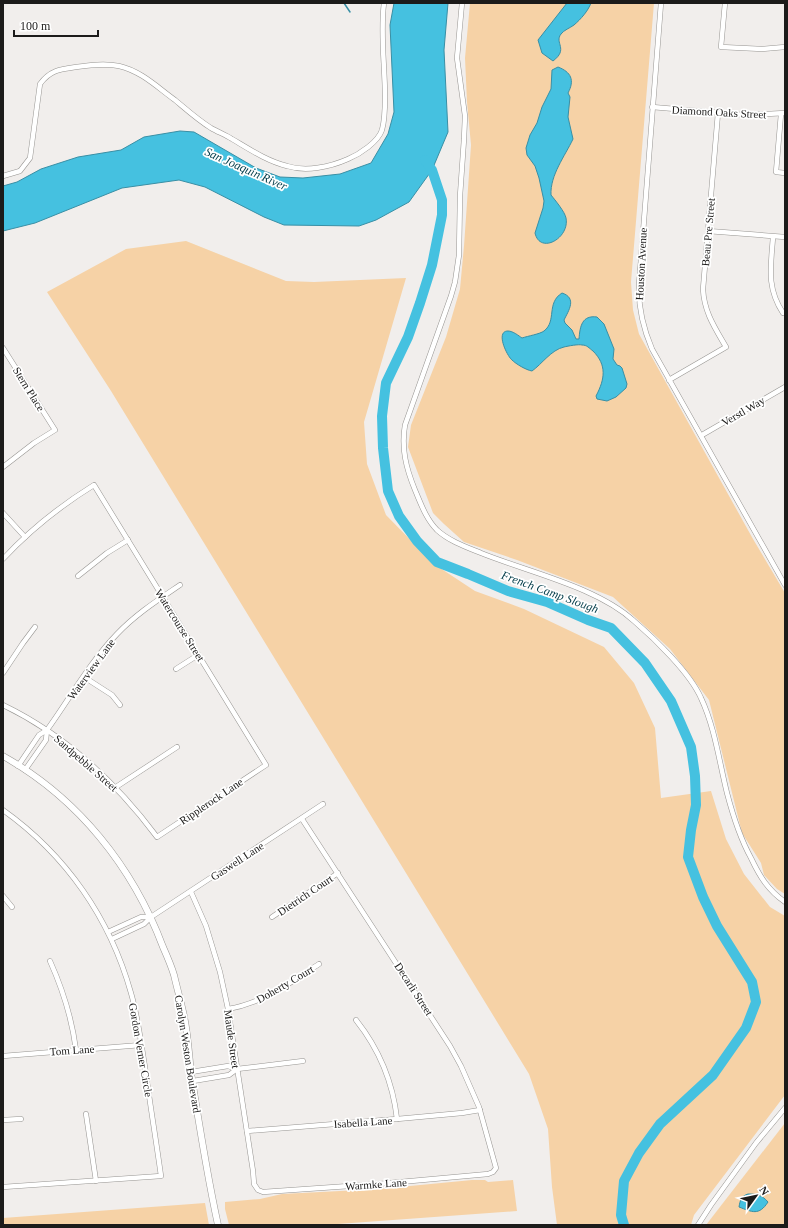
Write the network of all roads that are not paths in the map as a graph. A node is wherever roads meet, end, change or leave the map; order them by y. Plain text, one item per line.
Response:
1 (384, 3) edge
2 (462, 3) edge
3 (661, 3) edge
4 (725, 3) edge
5 (785, 47) edge
6 (652, 107) junction
7 (718, 113) junction
8 (783, 114) edge
9 (785, 173) edge
10 (3, 176) edge
11 (708, 231) junction
12 (773, 237) junction
13 (785, 237) edge
14 (782, 314) dead end
15 (3, 348) edge
16 (669, 380) junction
17 (785, 387) edge
18 (702, 435) junction
19 (3, 467) edge
20 (3, 513) edge
21 (25, 537) junction
22 (128, 540) junction
23 (3, 559) edge
24 (78, 576) dead end
25 (785, 584) edge
26 (180, 585) dead end
27 (162, 597) junction
28 (35, 627) dead end
29 (198, 656) junction
30 (176, 669) dead end
31 (3, 673) edge
32 (84, 677) junction
33 (3, 705) edge
34 (120, 705) dead end
35 (47, 730) junction
36 (177, 747) dead end
37 (3, 756) edge
38 (266, 765) joint
39 (18, 766) junction
40 (25, 770) junction
41 (116, 787) junction
42 (323, 804) dead end
43 (3, 810) edge
44 (302, 819) junction
45 (157, 837) joint
46 (338, 873) junction
47 (191, 892) junction
48 (3, 896) edge
49 (785, 902) edge
50 (12, 907) dead end
51 (151, 917) junction
52 (272, 917) dead end
53 (108, 932) junction
54 (112, 939) junction
55 (50, 961) dead end
56 (319, 964) dead end
57 (228, 1009) junction
58 (356, 1020) dead end
59 (141, 1045) junction
60 (76, 1050) junction
61 (3, 1056) edge
62 (303, 1061) dead end
63 (237, 1069) junction
64 (191, 1072) junction
65 (193, 1080) junction
66 (785, 1108) edge
67 (480, 1110) junction
68 (86, 1114) dead end
69 (21, 1119) dead end
70 (397, 1119) junction
71 (3, 1120) edge
72 (247, 1131) junction
73 (493, 1172) joint
74 (96, 1181) junction
75 (3, 1187) edge
76 (258, 1190) joint
77 (218, 1225) edge
78 (698, 1225) edge

1 - 10 street
2 - 49 street
3 - 6 street, Houston Avenue
4 - 5 street
6 - 7 street, Diamond Oaks Street
6 - 16 street, Houston Avenue
7 - 8 street, Diamond Oaks Street
7 - 11 street, Beau Pre Street
8 - 9 street
11 - 12 street
11 - 16 street, Beau Pre Street
12 - 13 street
12 - 14 street
15 - 19 street, Stern Place
16 - 18 street, Houston Avenue
17 - 18 street, Verstl Way
18 - 25 street, Houston Avenue
20 - 21 street
21 - 22 street, Watercourse Street
21 - 23 street
22 - 24 street
22 - 27 street, Watercourse Street
26 - 27 street, Waterview Lane
27 - 29 street, Watercourse Street
27 - 32 street, Waterview Lane
28 - 31 street
29 - 30 street
29 - 38 street, Watercourse Street
32 - 34 street
32 - 35 street, Waterview Lane
33 - 35 street, Sandpebble Street
35 - 39 street, Waterview Lane
35 - 40 street, Waterview Lane
35 - 41 street, Sandpebble Street
36 - 41 street
37 - 39 street, Carolyn Weston Boulevard
38 - 45 street, Ripplerock Lane
39 - 40 street, Carolyn Weston Boulevard
40 - 51 street, Carolyn Weston Boulevard
41 - 45 street, Sandpebble Street
42 - 44 street, Gaswell Lane
43 - 53 street, Gordon Verner Circle
44 - 46 street, Decarli Street
44 - 47 street, Gaswell Lane
46 - 52 street, Dietrich Court
46 - 67 street, Decarli Street
47 - 51 street, Gaswell Lane
47 - 57 street, Maude Street
48 - 50 street
51 - 53 street, Gaswell Lane
51 - 54 street, Gaswell Lane
51 - 64 street, Carolyn Weston Boulevard
53 - 54 street, Gordon Verner Circle
54 - 59 street, Gordon Verner Circle
55 - 60 street
56 - 57 street, Doherty Court
57 - 63 street, Maude Street
58 - 70 street
59 - 60 street, Tom Lane
59 - 74 street, Gordon Verner Circle
60 - 61 street, Tom Lane
62 - 63 street
63 - 64 street
63 - 65 street
63 - 72 street, Maude Street
64 - 65 street, Carolyn Weston Boulevard
65 - 77 street, Carolyn Weston Boulevard
66 - 78 street
67 - 70 street, Isabella Lane
67 - 73 street, Decarli Street
68 - 74 street
69 - 71 street
70 - 72 street, Isabella Lane
72 - 76 street, Maude Street
73 - 76 street, Warmke Lane
74 - 75 street, Gordon Verner Circle

